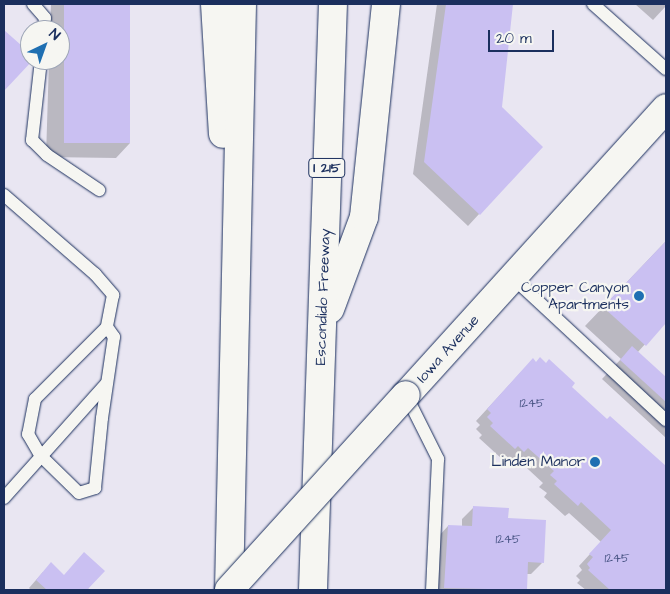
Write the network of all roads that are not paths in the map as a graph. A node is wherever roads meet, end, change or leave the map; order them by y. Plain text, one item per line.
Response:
1 (33, 4) edge
2 (214, 4) edge
3 (242, 4) edge
4 (333, 4) edge
5 (386, 4) edge
6 (594, 4) edge
7 (45, 20) edge
8 (666, 69) edge
9 (40, 70) edge
10 (666, 108) edge
11 (99, 190) dead end
12 (4, 195) edge
13 (513, 278) junction
14 (235, 320) junction
15 (107, 327) junction
16 (322, 332) junction
17 (107, 383) junction
18 (406, 395) junction
19 (666, 420) edge
20 (40, 455) junction
21 (4, 498) edge
22 (229, 590) edge
23 (313, 590) edge
24 (432, 590) edge

1 - 7 lane
2 - 14 main road
3 - 14 main road
4 - 16 main road, Escondido Freeway / I 215
5 - 16 main road
6 - 8 lane
9 - 11 lane
10 - 13 main road, Iowa Avenue
12 - 15 lane
13 - 18 main road, Iowa Avenue
13 - 19 lane
14 - 22 main road
15 - 17 lane
15 - 20 lane
16 - 23 main road, Escondido Freeway / I 215
17 - 20 lane
17 - 20 lane
18 - 22 main road, Iowa Avenue, bridge
18 - 24 lane
20 - 21 lane

